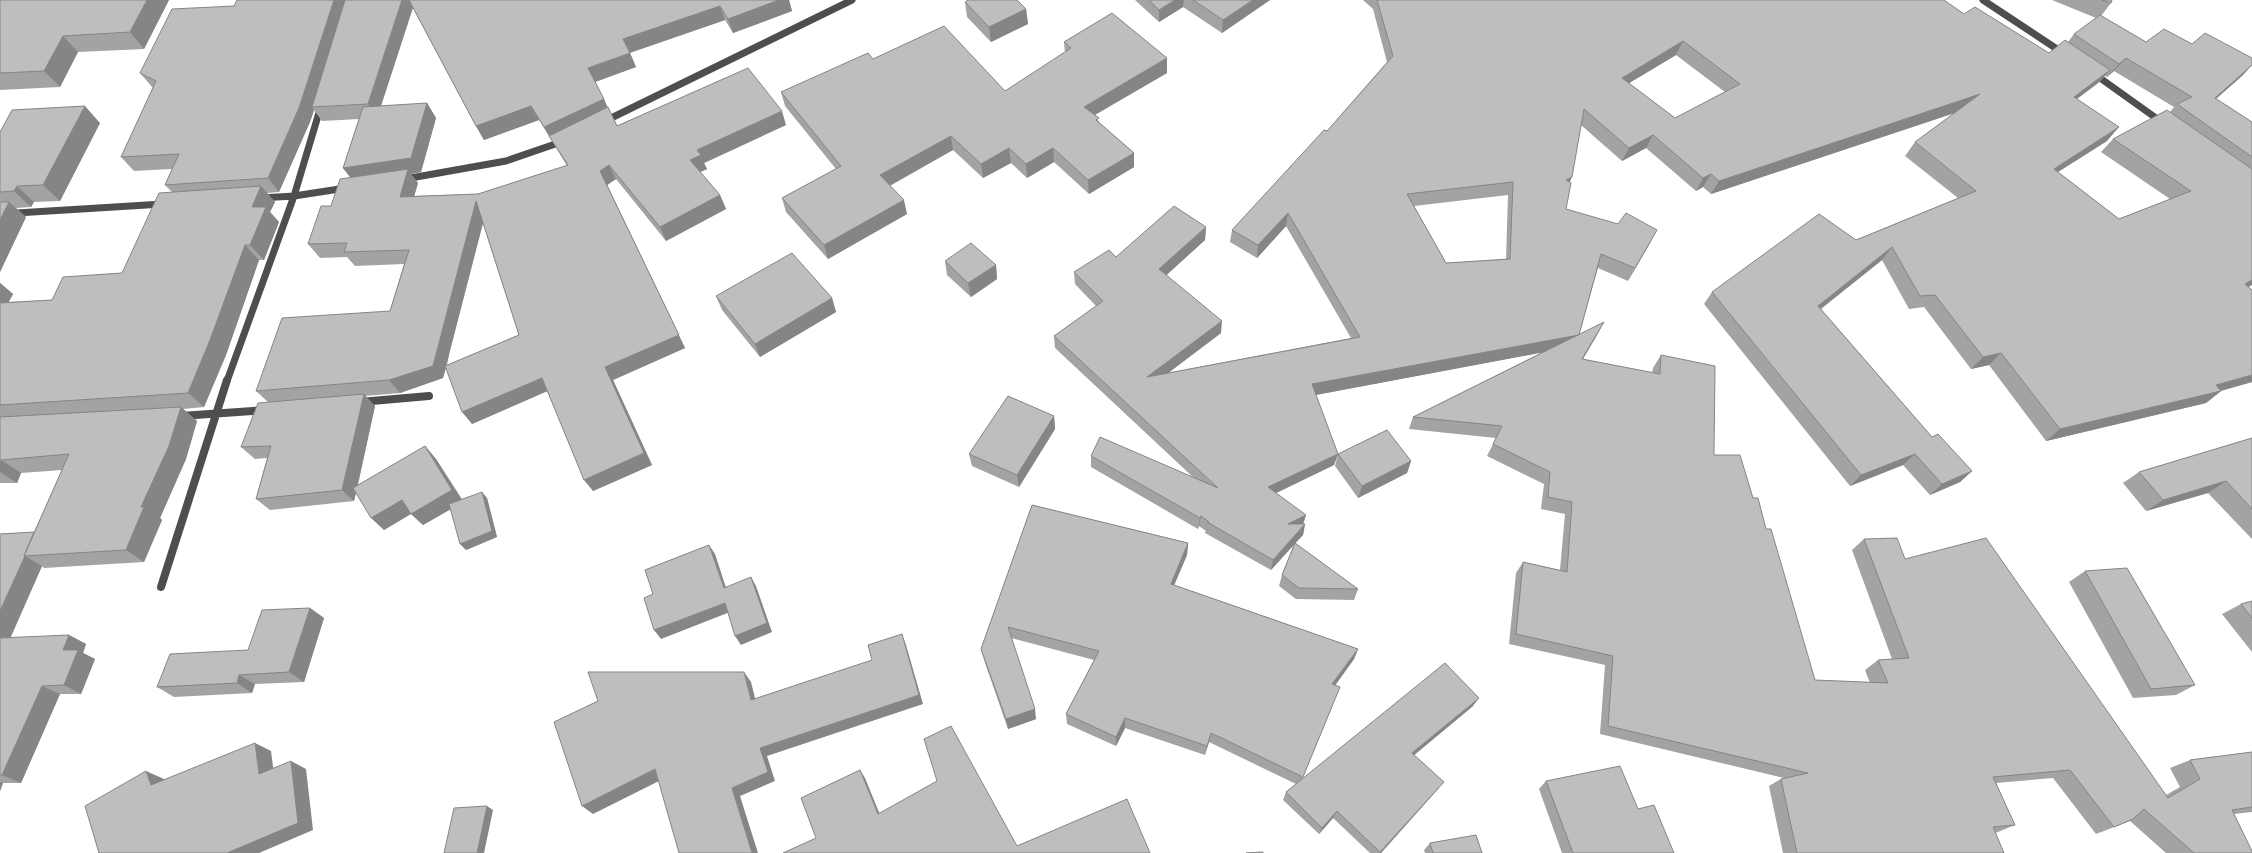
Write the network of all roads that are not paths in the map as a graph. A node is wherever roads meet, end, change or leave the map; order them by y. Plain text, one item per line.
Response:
1 (852, 0) edge
2 (1983, 0) edge
3 (2069, 57) edge
4 (2089, 71) edge
5 (324, 98) edge
6 (594, 126) edge
7 (2167, 126) edge
8 (572, 137) edge
9 (394, 181) edge
10 (356, 187) edge
11 (294, 196) junction
12 (254, 198) edge
13 (175, 203) edge
14 (0, 214) edge
15 (429, 396) dead end
16 (350, 403) edge
17 (271, 410) edge
18 (216, 414) junction
19 (170, 417) edge
20 (161, 587) dead end

1 - 6 street
2 - 3 street
4 - 7 street
5 - 11 street
8 - 9 street
10 - 11 street
11 - 12 street
11 - 18 street
13 - 14 street
15 - 16 street
17 - 18 street
18 - 19 street
18 - 20 street

